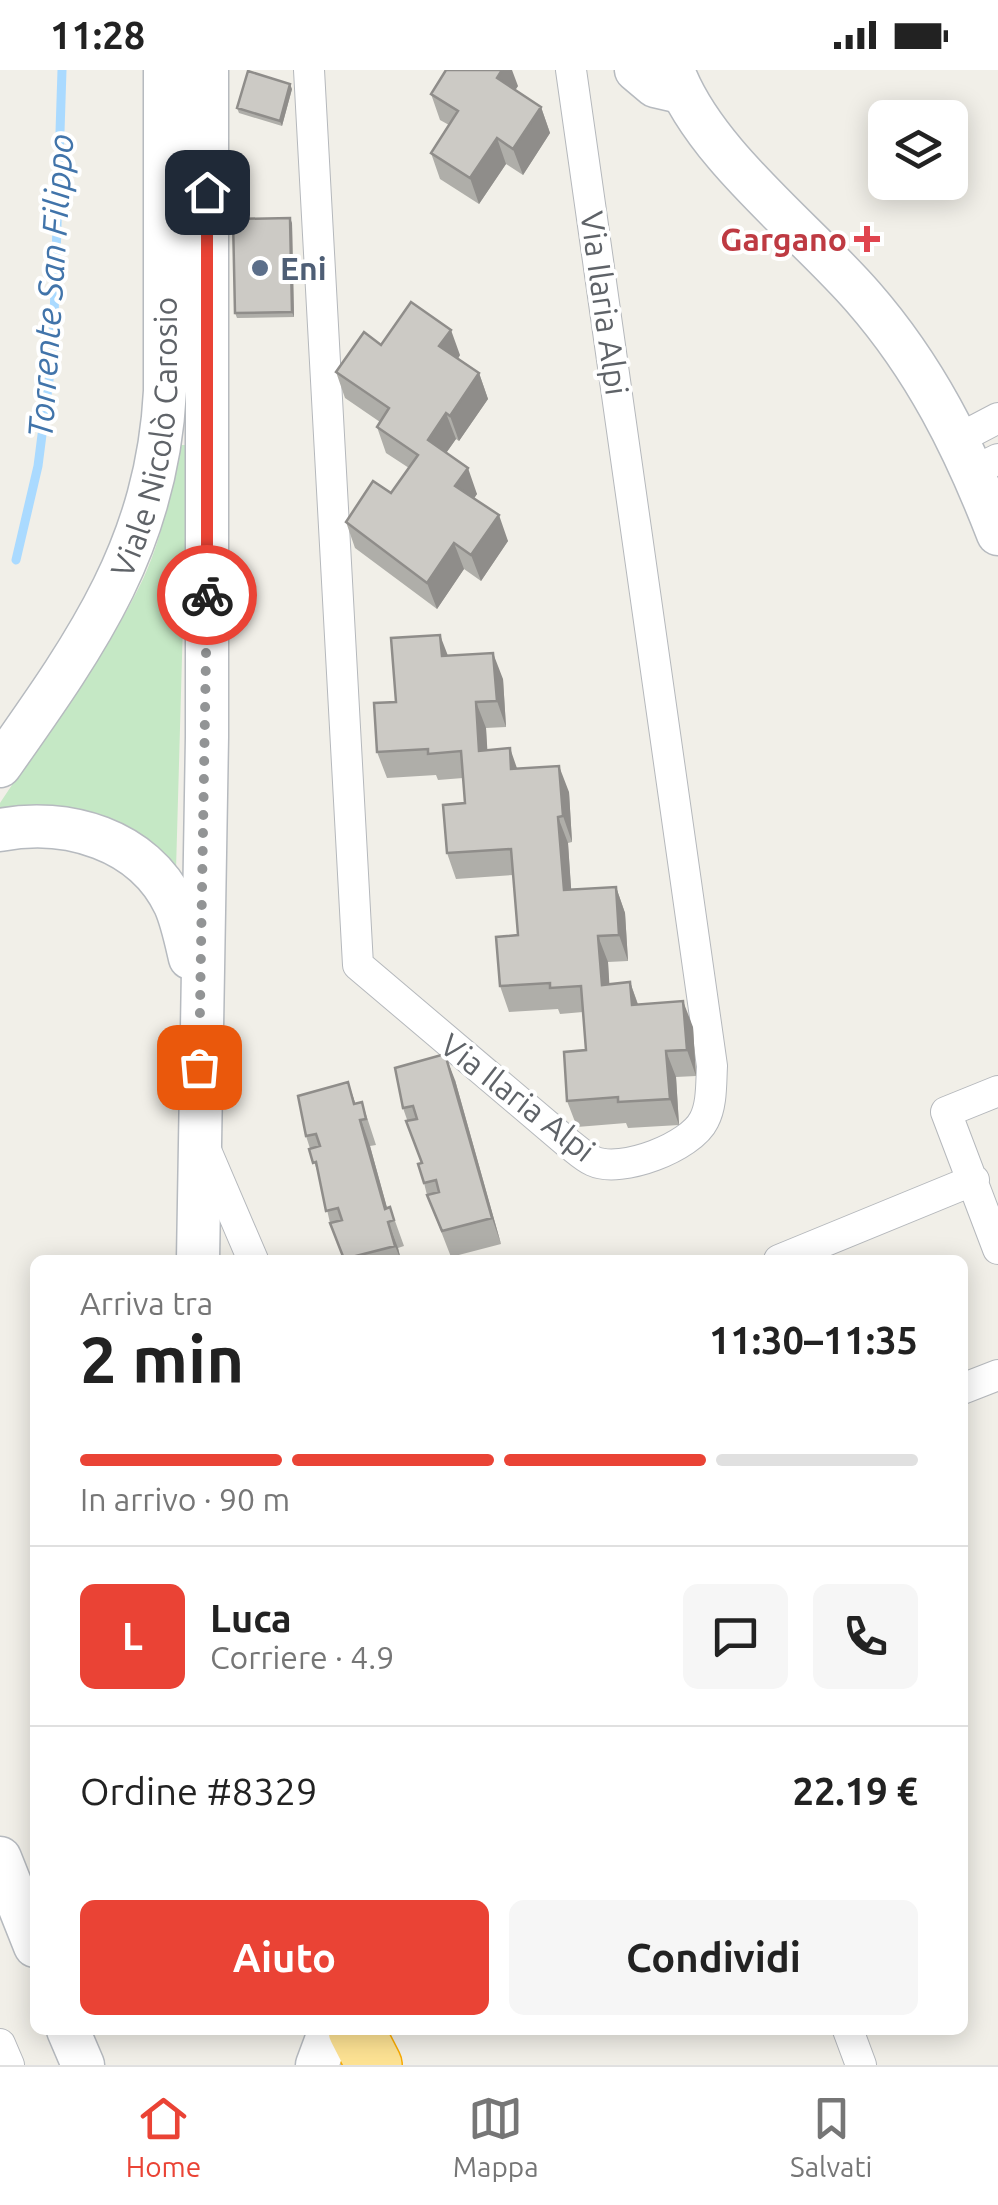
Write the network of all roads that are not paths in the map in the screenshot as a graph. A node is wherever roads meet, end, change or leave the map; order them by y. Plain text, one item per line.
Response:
1 (165, 70) edge
2 (207, 70) edge
3 (309, 70) edge
4 (571, 70) edge
5 (636, 70) edge
6 (677, 81) edge
7 (998, 418) edge
8 (977, 457) edge
9 (998, 534) edge
10 (0, 766) edge
11 (0, 830) edge
12 (200, 1002) junction
13 (998, 1091) edge
14 (198, 1131) junction
15 (974, 1180) junction
16 (998, 1249) edge
17 (198, 1255) edge
18 (252, 1255) edge
19 (791, 1255) edge
20 (998, 1375) edge
21 (968, 1388) edge
22 (0, 1858) edge
23 (30, 1933) edge
24 (70, 2035) edge
25 (328, 2035) edge
26 (359, 2035) edge
27 (850, 2035) edge
28 (0, 2044) edge
29 (9, 2065) edge
30 (83, 2065) edge
31 (318, 2065) edge
32 (374, 2065) edge
33 (860, 2065) edge

1 - 10 main road, Viale Nicolò Carosio
2 - 12 main road, Viale Nicolò Carosio
3 - 4 street, Via Ilaria Alpi
5 - 6 main road
6 - 8 main road
7 - 8 street
8 - 9 main road
11 - 12 main road
12 - 14 main road, Viale Nicolò Carosio
13 - 15 street
14 - 17 main road, Viale Nicolò Carosio
14 - 18 street
15 - 16 street
15 - 19 street
20 - 21 street
22 - 23 main road
24 - 30 main road
25 - 31 main road
26 - 32 highway
27 - 33 street
28 - 29 street

